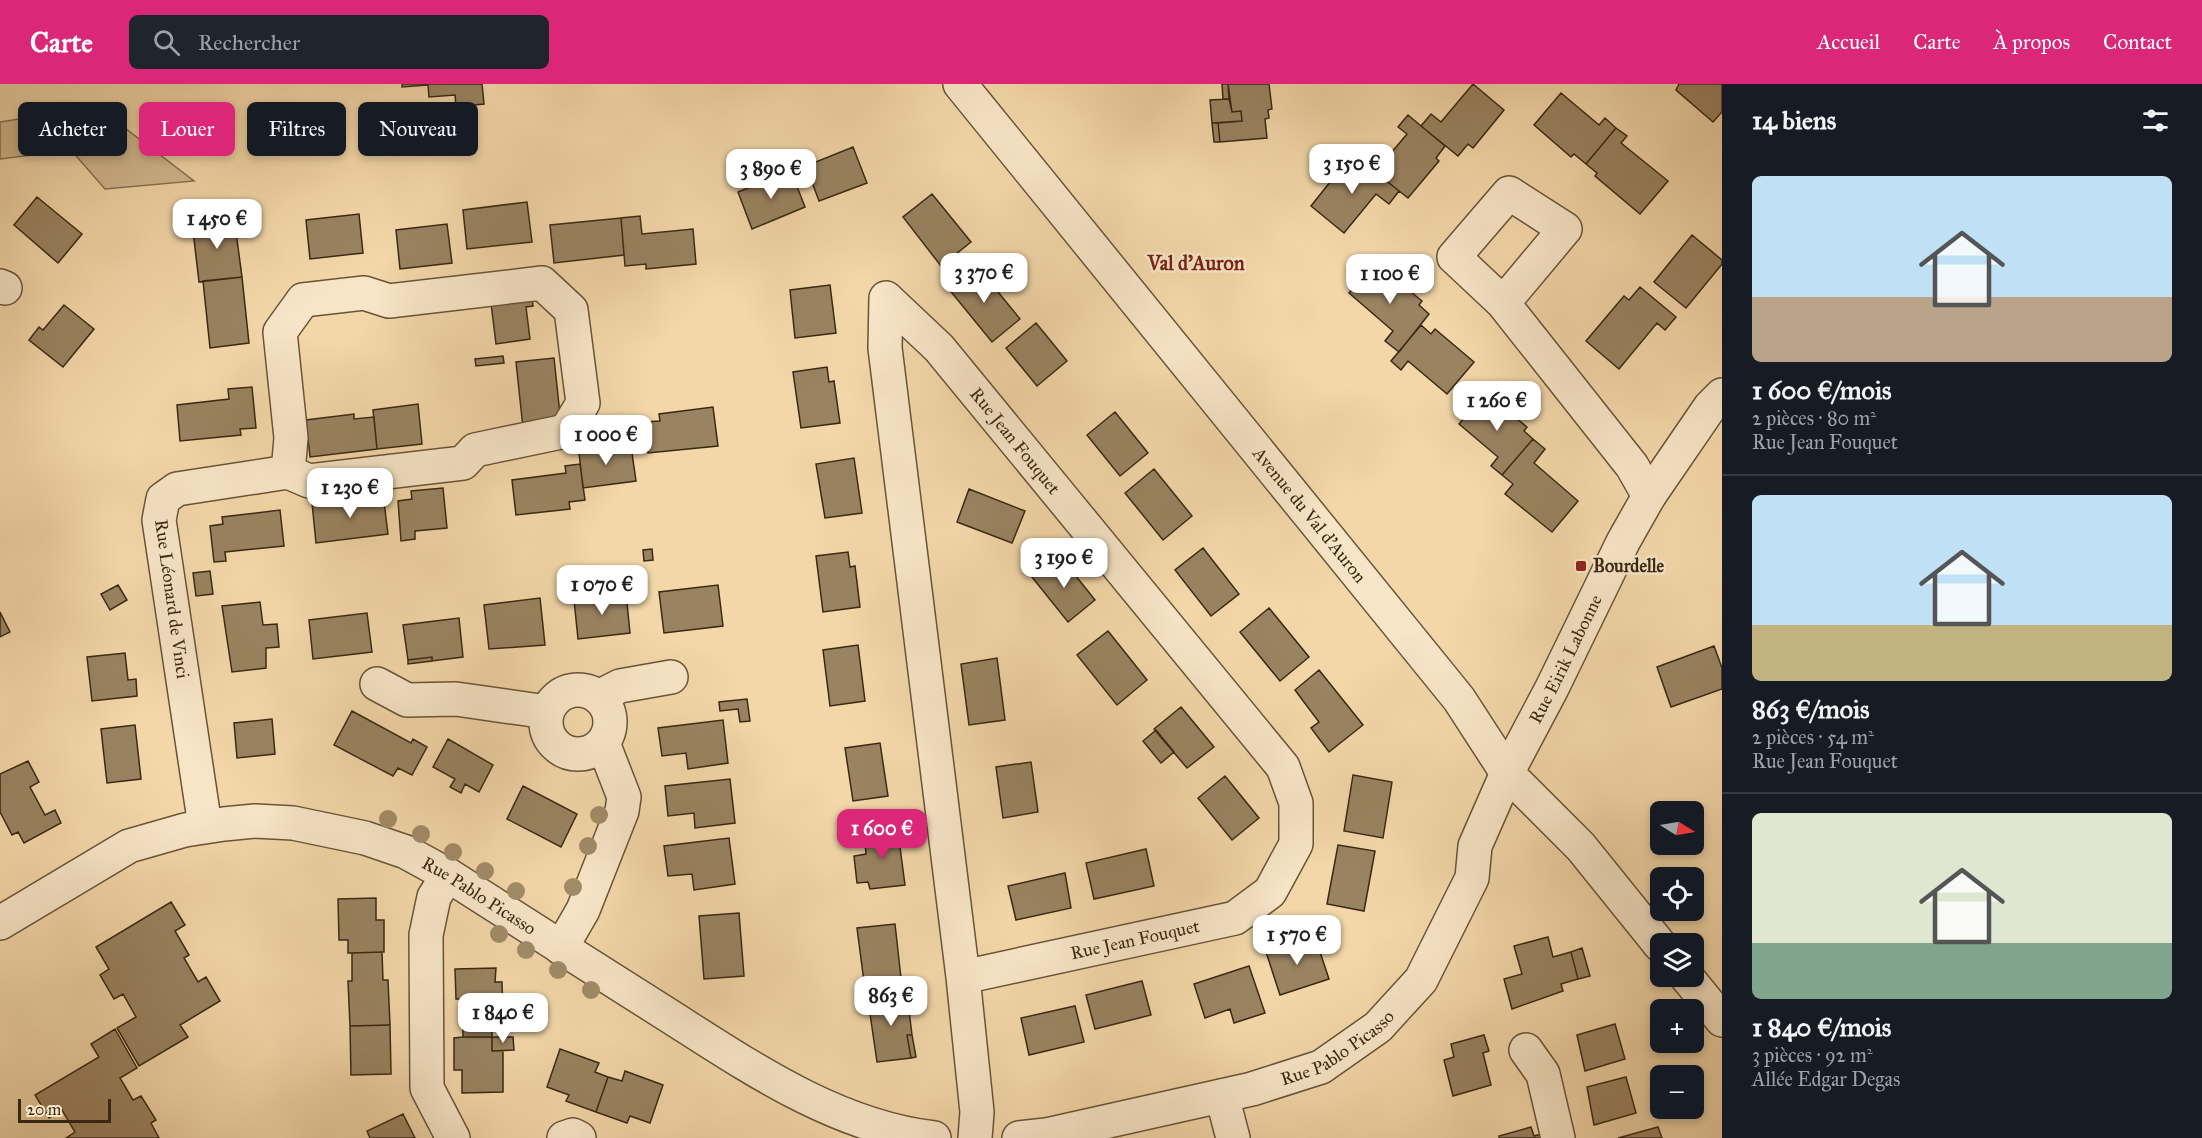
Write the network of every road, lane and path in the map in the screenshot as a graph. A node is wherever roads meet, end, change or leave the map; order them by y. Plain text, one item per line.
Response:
1 (960, 84) edge
2 (1503, 303) dead end
3 (1718, 405) edge
4 (288, 472) junction
5 (1649, 496) junction
6 (671, 677) dead end
7 (377, 684) dead end
8 (598, 697) junction
9 (547, 712) junction
10 (603, 743) junction
11 (1507, 773) junction
12 (205, 826) junction
13 (448, 876) junction
14 (4, 913) edge
15 (1650, 933) edge
16 (561, 948) junction
17 (963, 977) junction
18 (1695, 987) edge
19 (1722, 1020) edge
20 (1526, 1050) dead end
21 (1222, 1096) junction
22 (453, 1138) edge
23 (564, 1138) edge
24 (579, 1138) edge
25 (934, 1138) edge
26 (975, 1138) edge
27 (1019, 1138) edge
28 (1233, 1138) edge
29 (1558, 1138) edge

1 - 11 street, Avenue du Val d'Auron
2 - 5 street
3 - 5 street, Rue Eirik Labonne
4 - 4 street, Rue Léonard de Vinci
4 - 12 street, Rue Léonard de Vinci
5 - 11 street, Rue Eirik Labonne
6 - 8 street
7 - 9 street
8 - 9 street
8 - 10 street
9 - 10 street
10 - 16 street
11 - 15 street, Avenue du Val d'Auron
11 - 21 street, Rue Pablo Picasso
12 - 13 street, Rue Pablo Picasso
12 - 14 street, Rue Pablo Picasso
13 - 16 street, Rue Pablo Picasso
13 - 22 street
16 - 25 street, Rue Pablo Picasso
17 - 17 street, Rue Jean Fouquet
17 - 26 street, Rue Jean Fouquet
18 - 19 street
20 - 29 street
21 - 27 street, Rue Pablo Picasso
21 - 28 street
23 - 24 street

